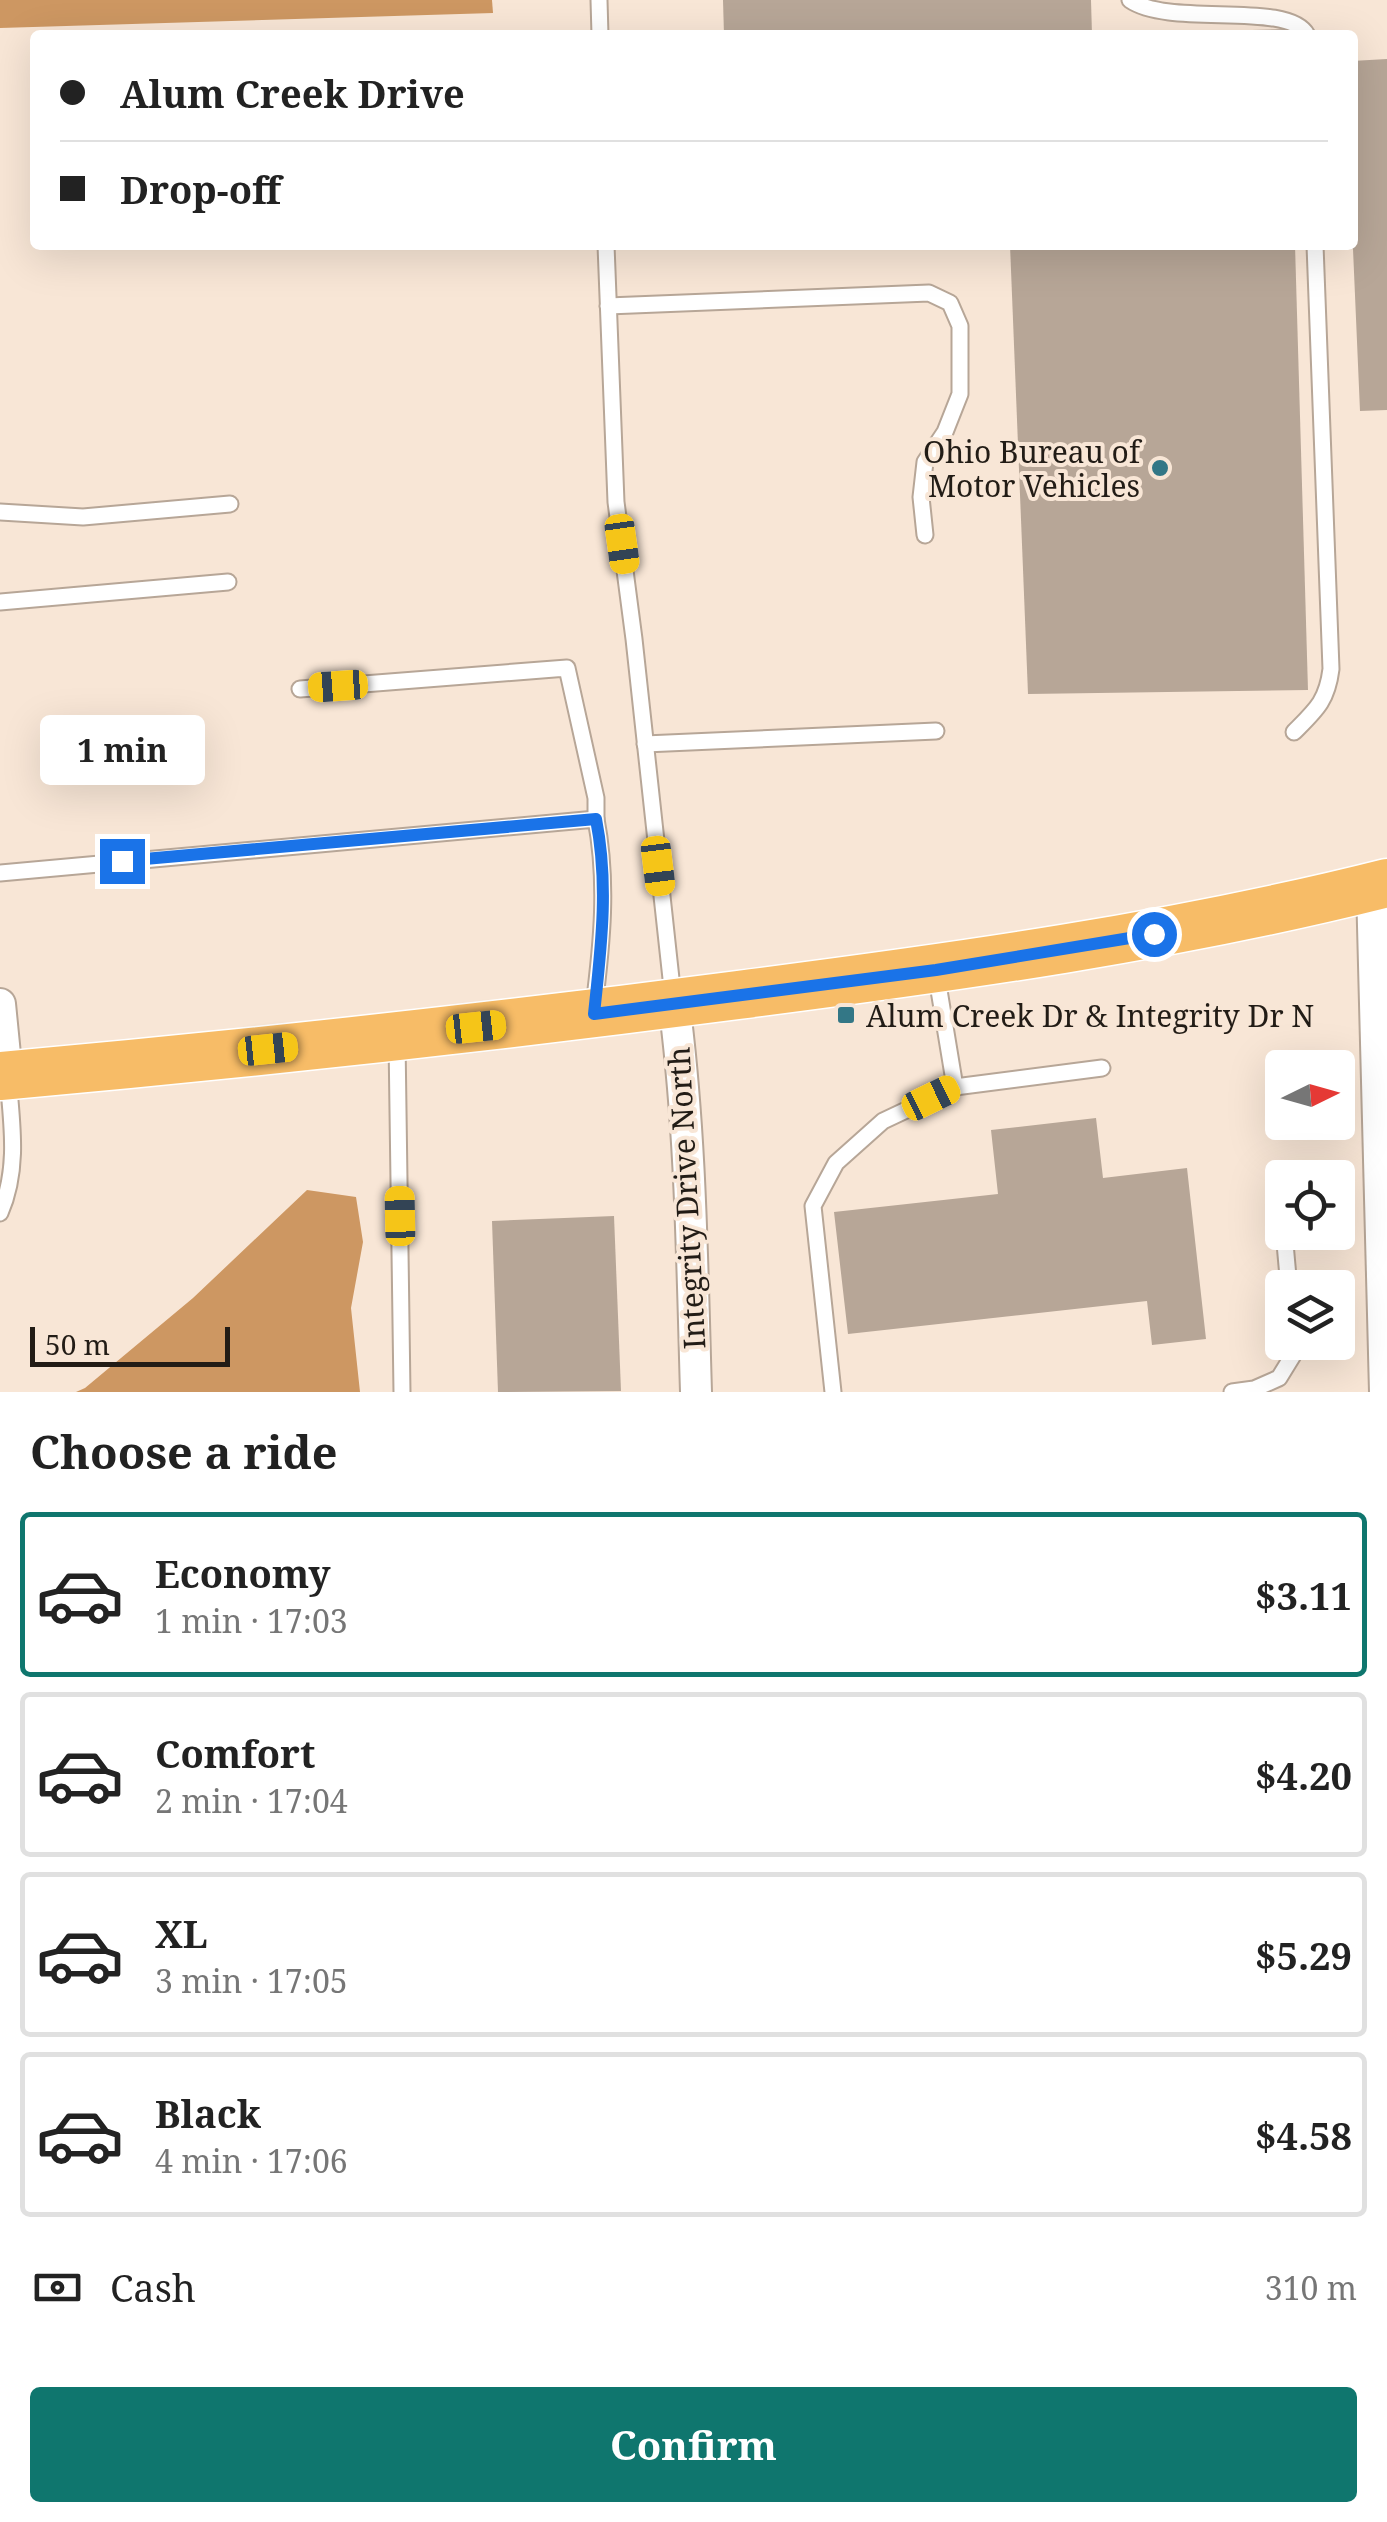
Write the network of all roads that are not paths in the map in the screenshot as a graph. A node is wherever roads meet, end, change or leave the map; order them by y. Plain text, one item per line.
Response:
1 (598, 0) edge
2 (1130, 0) edge
3 (600, 30) edge
4 (1305, 30) edge
5 (606, 250) edge
6 (1315, 250) edge
7 (608, 306) junction
8 (230, 504) dead end
9 (0, 512) edge
10 (925, 534) dead end
11 (228, 582) dead end
12 (0, 602) edge
13 (300, 689) dead end
14 (936, 731) dead end
15 (1294, 732) dead end
16 (644, 744) junction
17 (596, 819) junction
18 (0, 873) edge
19 (1379, 885) edge
20 (936, 970) junction
21 (0, 1004) edge
22 (674, 1004) junction
23 (594, 1014) junction
24 (397, 1036) junction
25 (1102, 1068) dead end
26 (4, 1076) edge
27 (955, 1086) junction
28 (0, 1213) edge
29 (1290, 1360) edge
30 (402, 1392) edge
31 (696, 1392) edge
32 (834, 1392) edge
33 (1232, 1392) edge
34 (1385, 1392) edge

1 - 3 lane
2 - 4 lane
5 - 7 lane
6 - 15 lane
7 - 10 lane
7 - 16 lane
8 - 9 lane
11 - 12 lane
13 - 17 lane
14 - 16 lane
16 - 22 lane
17 - 18 lane
17 - 23 lane
19 - 20 main road
19 - 34 street
20 - 22 main road
20 - 27 lane
21 - 26 street
22 - 23 main road
22 - 31 street, Integrity Drive North
23 - 24 main road
24 - 26 main road
24 - 30 lane
25 - 27 lane
26 - 28 lane
27 - 32 lane
29 - 33 lane

